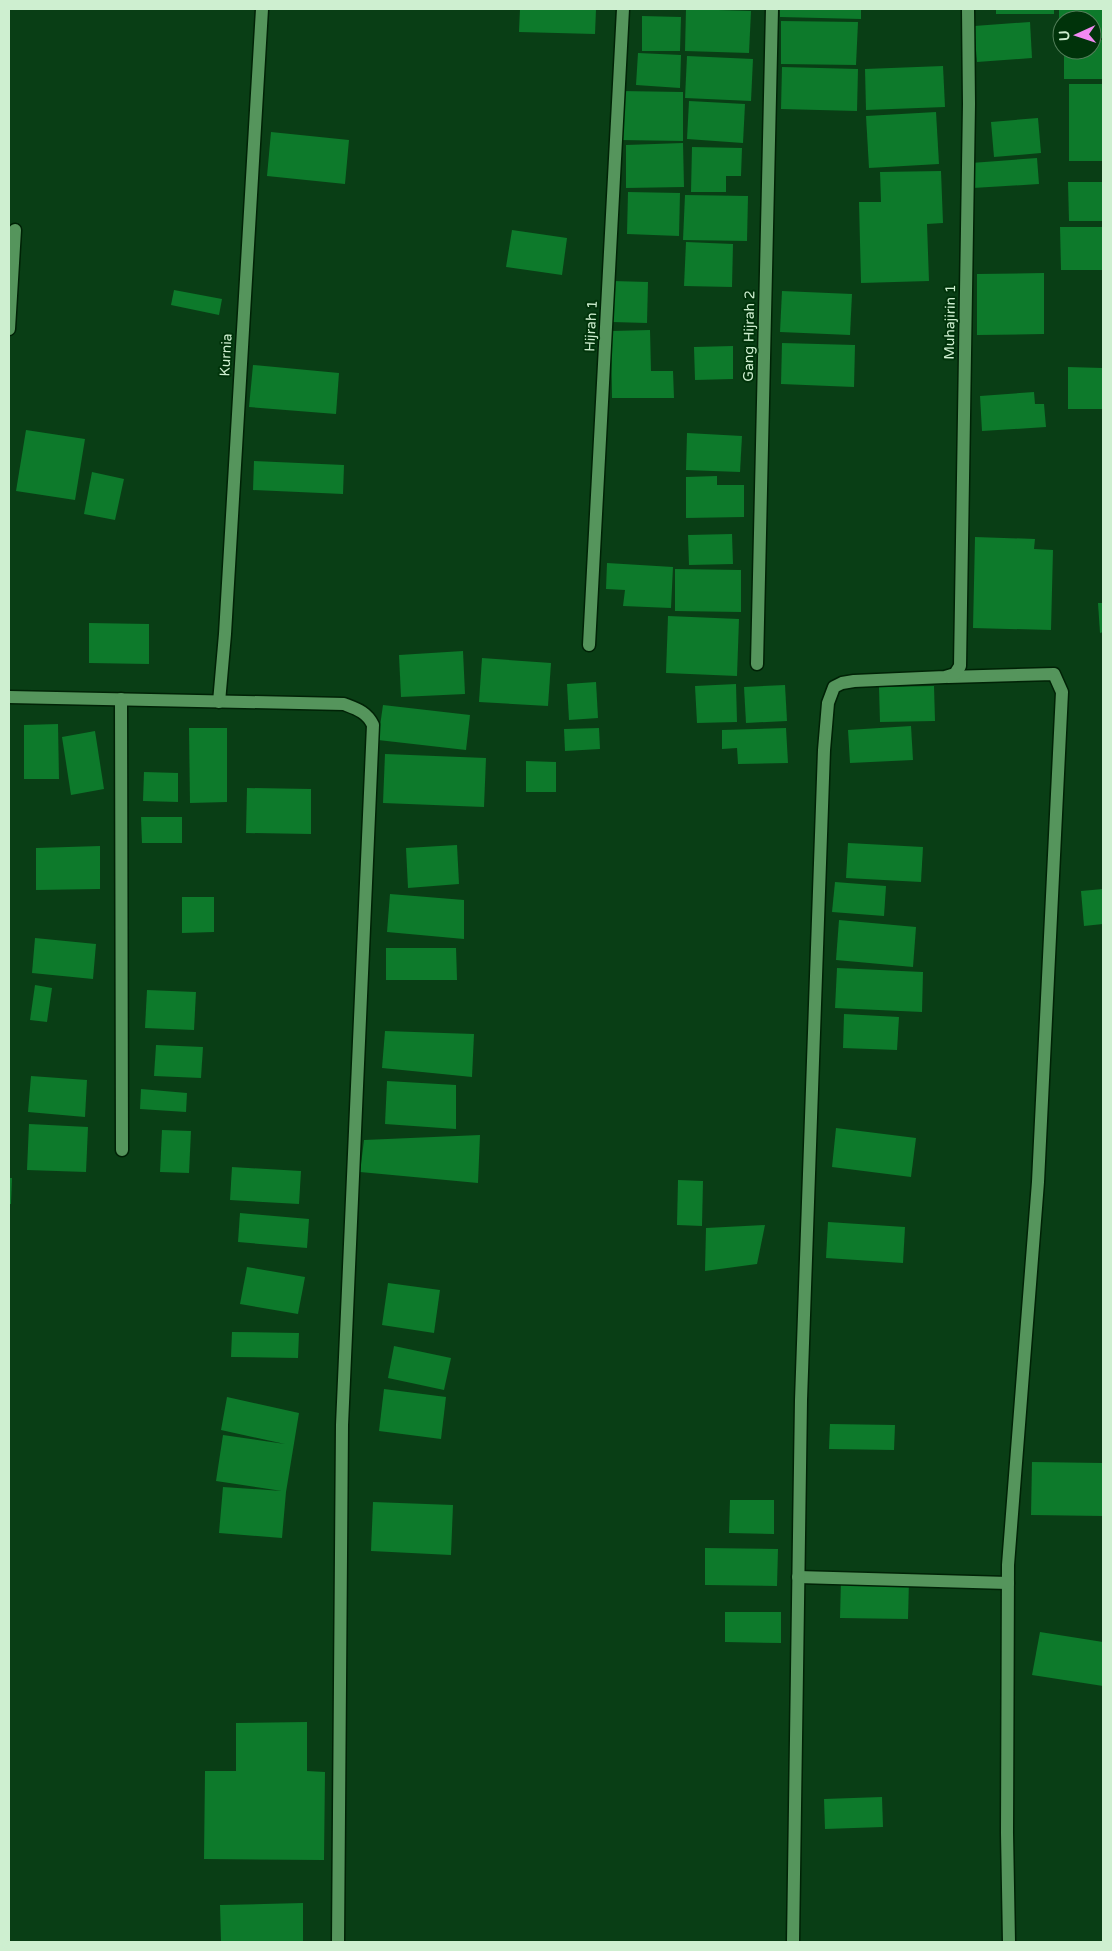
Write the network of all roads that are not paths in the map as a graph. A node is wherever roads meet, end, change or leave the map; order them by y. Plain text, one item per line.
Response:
1 (262, 9) edge
2 (623, 9) edge
3 (772, 9) edge
4 (968, 9) edge
5 (16, 230) dead end
6 (9, 329) edge
7 (589, 645) dead end
8 (757, 664) dead end
9 (945, 677) junction
10 (9, 697) edge
11 (121, 699) junction
12 (219, 702) junction
13 (122, 1150) dead end
14 (798, 1577) junction
15 (1008, 1583) junction
16 (338, 1942) edge
17 (793, 1942) edge
18 (1009, 1942) edge

1 - 12 street, Kurnia
2 - 7 street, Hijrah 1
3 - 8 street, Gang Hijrah 2
4 - 9 street, Muhajirin 1
5 - 6 street
9 - 14 street
9 - 15 street
10 - 11 street
11 - 12 street
11 - 13 street
12 - 16 street
14 - 15 street
14 - 17 street
15 - 18 street

